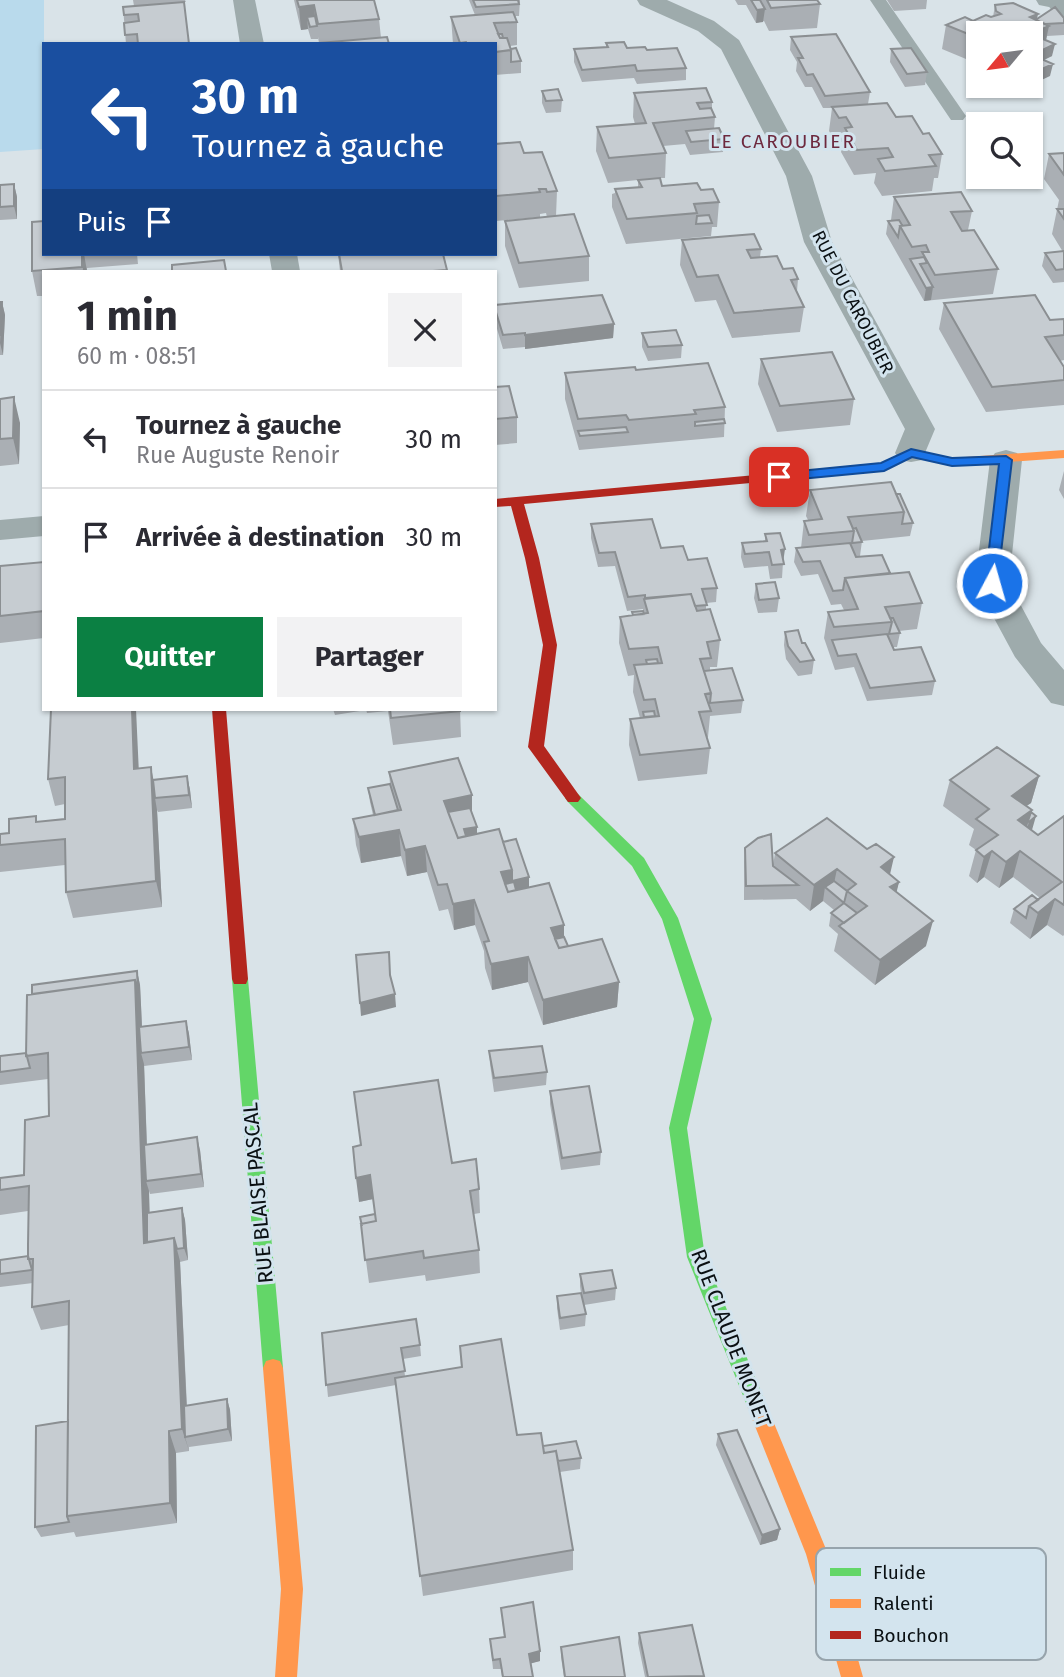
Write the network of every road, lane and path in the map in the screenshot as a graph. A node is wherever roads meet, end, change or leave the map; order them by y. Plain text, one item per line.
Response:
1 (244, 0) edge
2 (648, 0) edge
3 (878, 0) edge
4 (252, 42) edge
5 (957, 116) dead end
6 (911, 453) junction
7 (1064, 454) edge
8 (1006, 460) junction
9 (516, 501) junction
10 (497, 503) edge
11 (42, 526) edge
12 (0, 530) edge
13 (1064, 694) edge
14 (219, 711) edge
15 (816, 1551) edge
16 (847, 1660) edge
17 (286, 1677) edge
18 (852, 1677) edge

1 - 4 street
2 - 6 street, RUE DU CAROUBIER
3 - 5 lane
6 - 8 street
6 - 9 street
7 - 8 street
8 - 13 street
9 - 10 street
9 - 15 street, RUE CLAUDE MONET
11 - 12 street
14 - 17 street, RUE BLAISE PASCAL
16 - 18 street, RUE CLAUDE MONET

